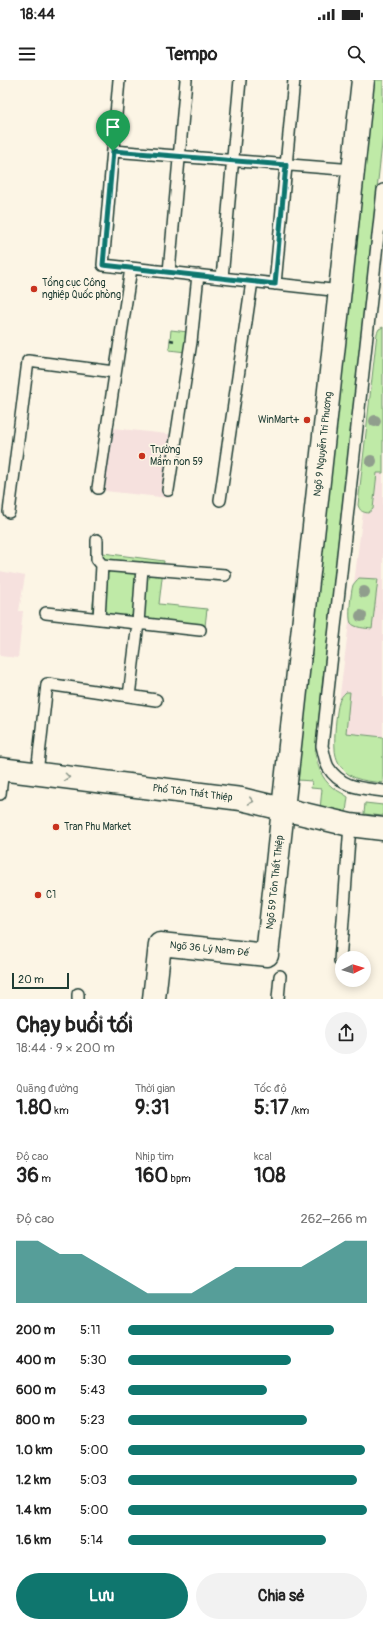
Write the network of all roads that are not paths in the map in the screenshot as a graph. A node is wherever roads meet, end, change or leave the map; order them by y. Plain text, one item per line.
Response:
1 (119, 80) edge
2 (186, 80) edge
3 (240, 80) edge
4 (294, 80) edge
5 (363, 80) edge
6 (113, 151) junction
7 (179, 156) junction
8 (232, 161) junction
9 (286, 165) junction
10 (354, 170) junction
11 (383, 190) edge
12 (131, 268) junction
13 (169, 272) junction
14 (198, 275) junction
15 (222, 278) junction
16 (252, 281) junction
17 (275, 284) junction
18 (341, 291) junction
19 (115, 372) junction
20 (98, 488) dead end
21 (168, 490) dead end
22 (220, 500) dead end
23 (9, 512) dead end
24 (97, 540) dead end
25 (102, 565) junction
26 (142, 568) junction
27 (226, 574) dead end
28 (46, 613) dead end
29 (99, 619) junction
30 (138, 623) junction
31 (200, 630) dead end
32 (129, 696) junction
33 (156, 700) dead end
34 (1, 769) edge
35 (37, 773) junction
36 (383, 791) edge
37 (0, 794) edge
38 (283, 808) junction
39 (350, 825) junction
40 (383, 829) edge
41 (341, 951) edge
42 (267, 956) joint
43 (280, 976) dead end
44 (154, 999) edge
45 (278, 999) edge

1 - 6 lane
2 - 7 lane
3 - 8 lane
4 - 9 lane
5 - 10 street, Ngõ 9 Nguyễn Tri Phương
6 - 7 lane
6 - 12 lane
7 - 8 lane
7 - 13 lane
8 - 9 lane
8 - 15 lane
9 - 10 lane
9 - 17 lane
10 - 18 street, Ngõ 9 Nguyễn Tri Phương
11 - 36 lane
12 - 13 lane
12 - 19 lane
13 - 14 lane
14 - 15 lane
14 - 21 lane
15 - 16 lane
16 - 17 lane
16 - 22 lane
17 - 18 lane
18 - 38 street, Ngõ 9 Nguyễn Tri Phương
19 - 20 lane
19 - 23 lane
24 - 25 lane
25 - 26 lane
25 - 29 lane
26 - 27 lane
26 - 30 lane
28 - 29 lane
29 - 30 lane
30 - 31 lane
30 - 32 lane
32 - 33 lane
32 - 35 lane
34 - 35 street, Phố Tôn Thất Thiệp
34 - 37 lane
35 -> 38 street, Phố Tôn Thất Thiệp
38 - 39 street, Phố Tôn Thất Thiệp
38 - 42 street, Ngõ 59 Tôn Thất Thiệp
39 - 40 street, Phố Tôn Thất Thiệp
39 - 41 lane
42 - 44 street, Ngõ 36 Lý Nam Đế
43 - 45 lane

